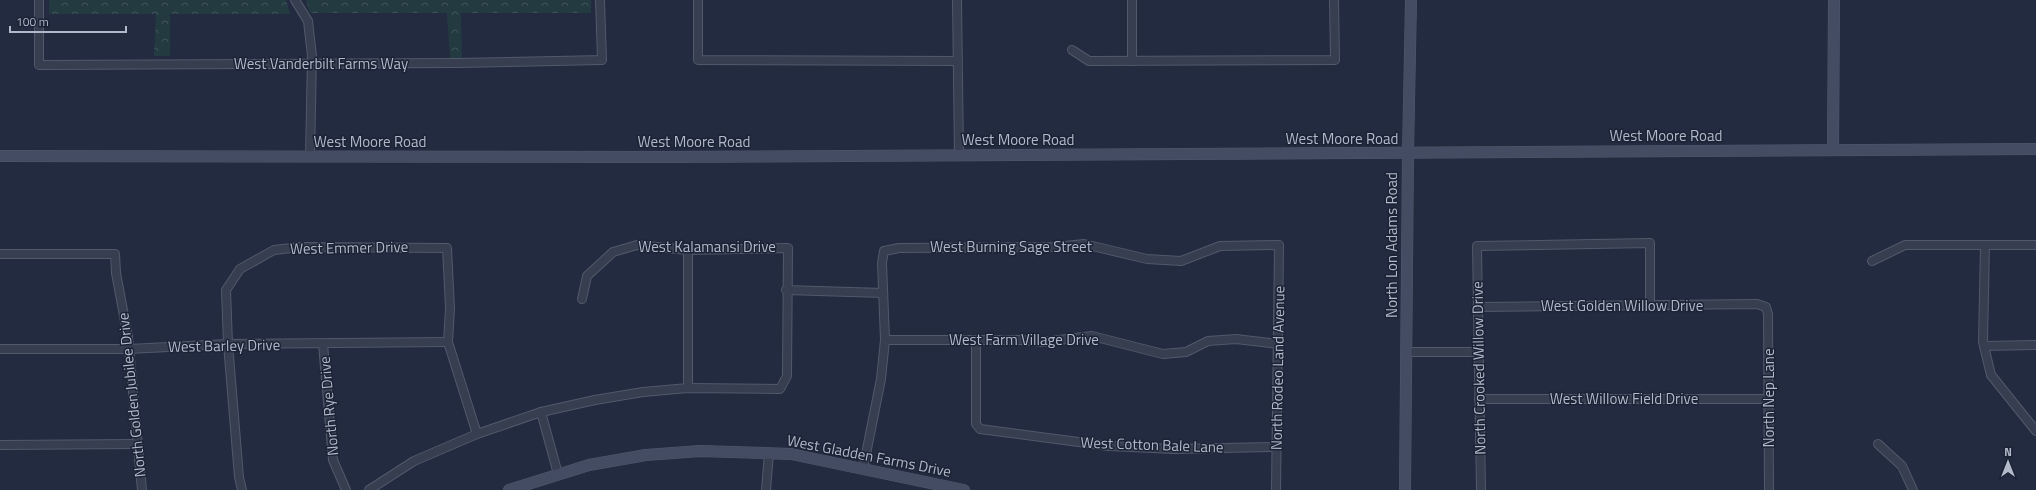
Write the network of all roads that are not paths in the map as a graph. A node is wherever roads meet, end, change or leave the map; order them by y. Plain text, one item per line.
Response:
1 (39, 0) edge
2 (295, 0) edge
3 (600, 0) edge
4 (698, 0) edge
5 (957, 0) edge
6 (1132, 0) edge
7 (1334, 0) edge
8 (1411, 0) edge
9 (1834, 0) edge
10 (1072, 50) dead end
11 (958, 61) junction
12 (1132, 61) junction
13 (312, 63) junction
14 (1833, 150) junction
15 (2036, 150) edge
16 (1408, 153) junction
17 (0, 156) edge
18 (959, 156) junction
19 (310, 157) junction
20 (1279, 245) joint
21 (1985, 245) junction
22 (2036, 245) edge
23 (688, 250) junction
24 (0, 254) edge
25 (1872, 261) dead end
26 (786, 290) junction
27 (883, 293) junction
28 (582, 299) dead end
29 (1650, 305) junction
30 (1477, 307) junction
31 (1766, 307) joint
32 (885, 340) junction
33 (976, 340) junction
34 (448, 342) junction
35 (228, 344) junction
36 (323, 344) junction
37 (1279, 344) junction
38 (2036, 345) edge
39 (1984, 346) junction
40 (0, 349) edge
41 (129, 349) junction
42 (1406, 352) junction
43 (1478, 352) junction
44 (688, 388) junction
45 (1478, 399) junction
46 (1769, 399) junction
47 (541, 412) junction
48 (2036, 431) edge
49 (477, 434) junction
50 (138, 444) junction
51 (1878, 444) dead end
52 (0, 445) edge
53 (1277, 447) junction
54 (768, 453) junction
55 (863, 468) junction
56 (558, 474) junction
57 (142, 490) edge
58 (242, 490) edge
59 (346, 490) edge
60 (369, 490) edge
61 (509, 490) edge
62 (766, 490) edge
63 (964, 490) edge
64 (1276, 490) edge
65 (1405, 490) edge
66 (1481, 490) edge
67 (1769, 490) edge
68 (1913, 490) edge

1 - 13 street, West Vanderbilt Farms Way
2 - 13 street
3 - 13 street, West Vanderbilt Farms Way
4 - 11 street
5 - 11 street
6 - 12 street
7 - 12 street
8 - 16 street, North Lon Adams Road
9 - 14 street
10 - 12 street
11 - 18 street
13 - 19 street
14 - 15 street, West Moore Road
14 - 16 street, West Moore Road
16 - 18 street, West Moore Road
16 - 42 street, North Lon Adams Road
17 - 19 street, West Moore Road
18 - 19 street, West Moore Road
20 - 27 street, West Burning Sage Street
20 - 37 street, North Rodeo Land Avenue
21 - 22 street
21 - 25 street
21 - 39 street
23 - 26 street, West Kalamansi Drive
23 - 28 street, West Kalamansi Drive
23 - 44 street
24 - 41 street, North Golden Jubilee Drive
26 - 27 street
26 - 44 street
27 - 32 street
29 - 30 street, West Golden Willow Drive
29 - 30 street, North Crooked Willow Drive
29 - 31 street, West Golden Willow Drive
30 - 43 street, North Crooked Willow Drive
31 - 46 street, North Nep Lane
32 - 33 street, West Farm Village Drive
32 - 55 street
33 - 37 street, West Farm Village Drive
33 - 53 street, West Cotton Bale Lane
34 - 35 street, West Emmer Drive
34 - 36 street, West Barley Drive
34 - 49 street
35 - 36 street, West Barley Drive
35 - 41 street, West Barley Drive
35 - 58 street, West Emmer Drive
36 - 59 street, North Rye Drive
37 - 53 street, North Rodeo Land Avenue
38 - 39 street
39 - 48 street
40 - 41 street, West Barley Drive
41 - 50 street, North Golden Jubilee Drive
42 - 43 street
42 - 65 street, North Lon Adams Road
43 - 45 street, North Crooked Willow Drive
44 - 47 street
45 - 46 street, West Willow Field Drive
45 - 66 street, North Crooked Willow Drive
46 - 67 street, North Nep Lane
47 - 49 street
47 - 56 street
49 - 60 street
50 - 52 street
50 - 57 street, North Golden Jubilee Drive
51 - 68 street
53 - 64 street, North Rodeo Land Avenue
54 - 55 street, West Gladden Farms Drive
54 - 56 street, West Gladden Farms Drive
54 - 62 street
55 - 63 street, West Gladden Farms Drive
56 - 61 street, West Gladden Farms Drive

